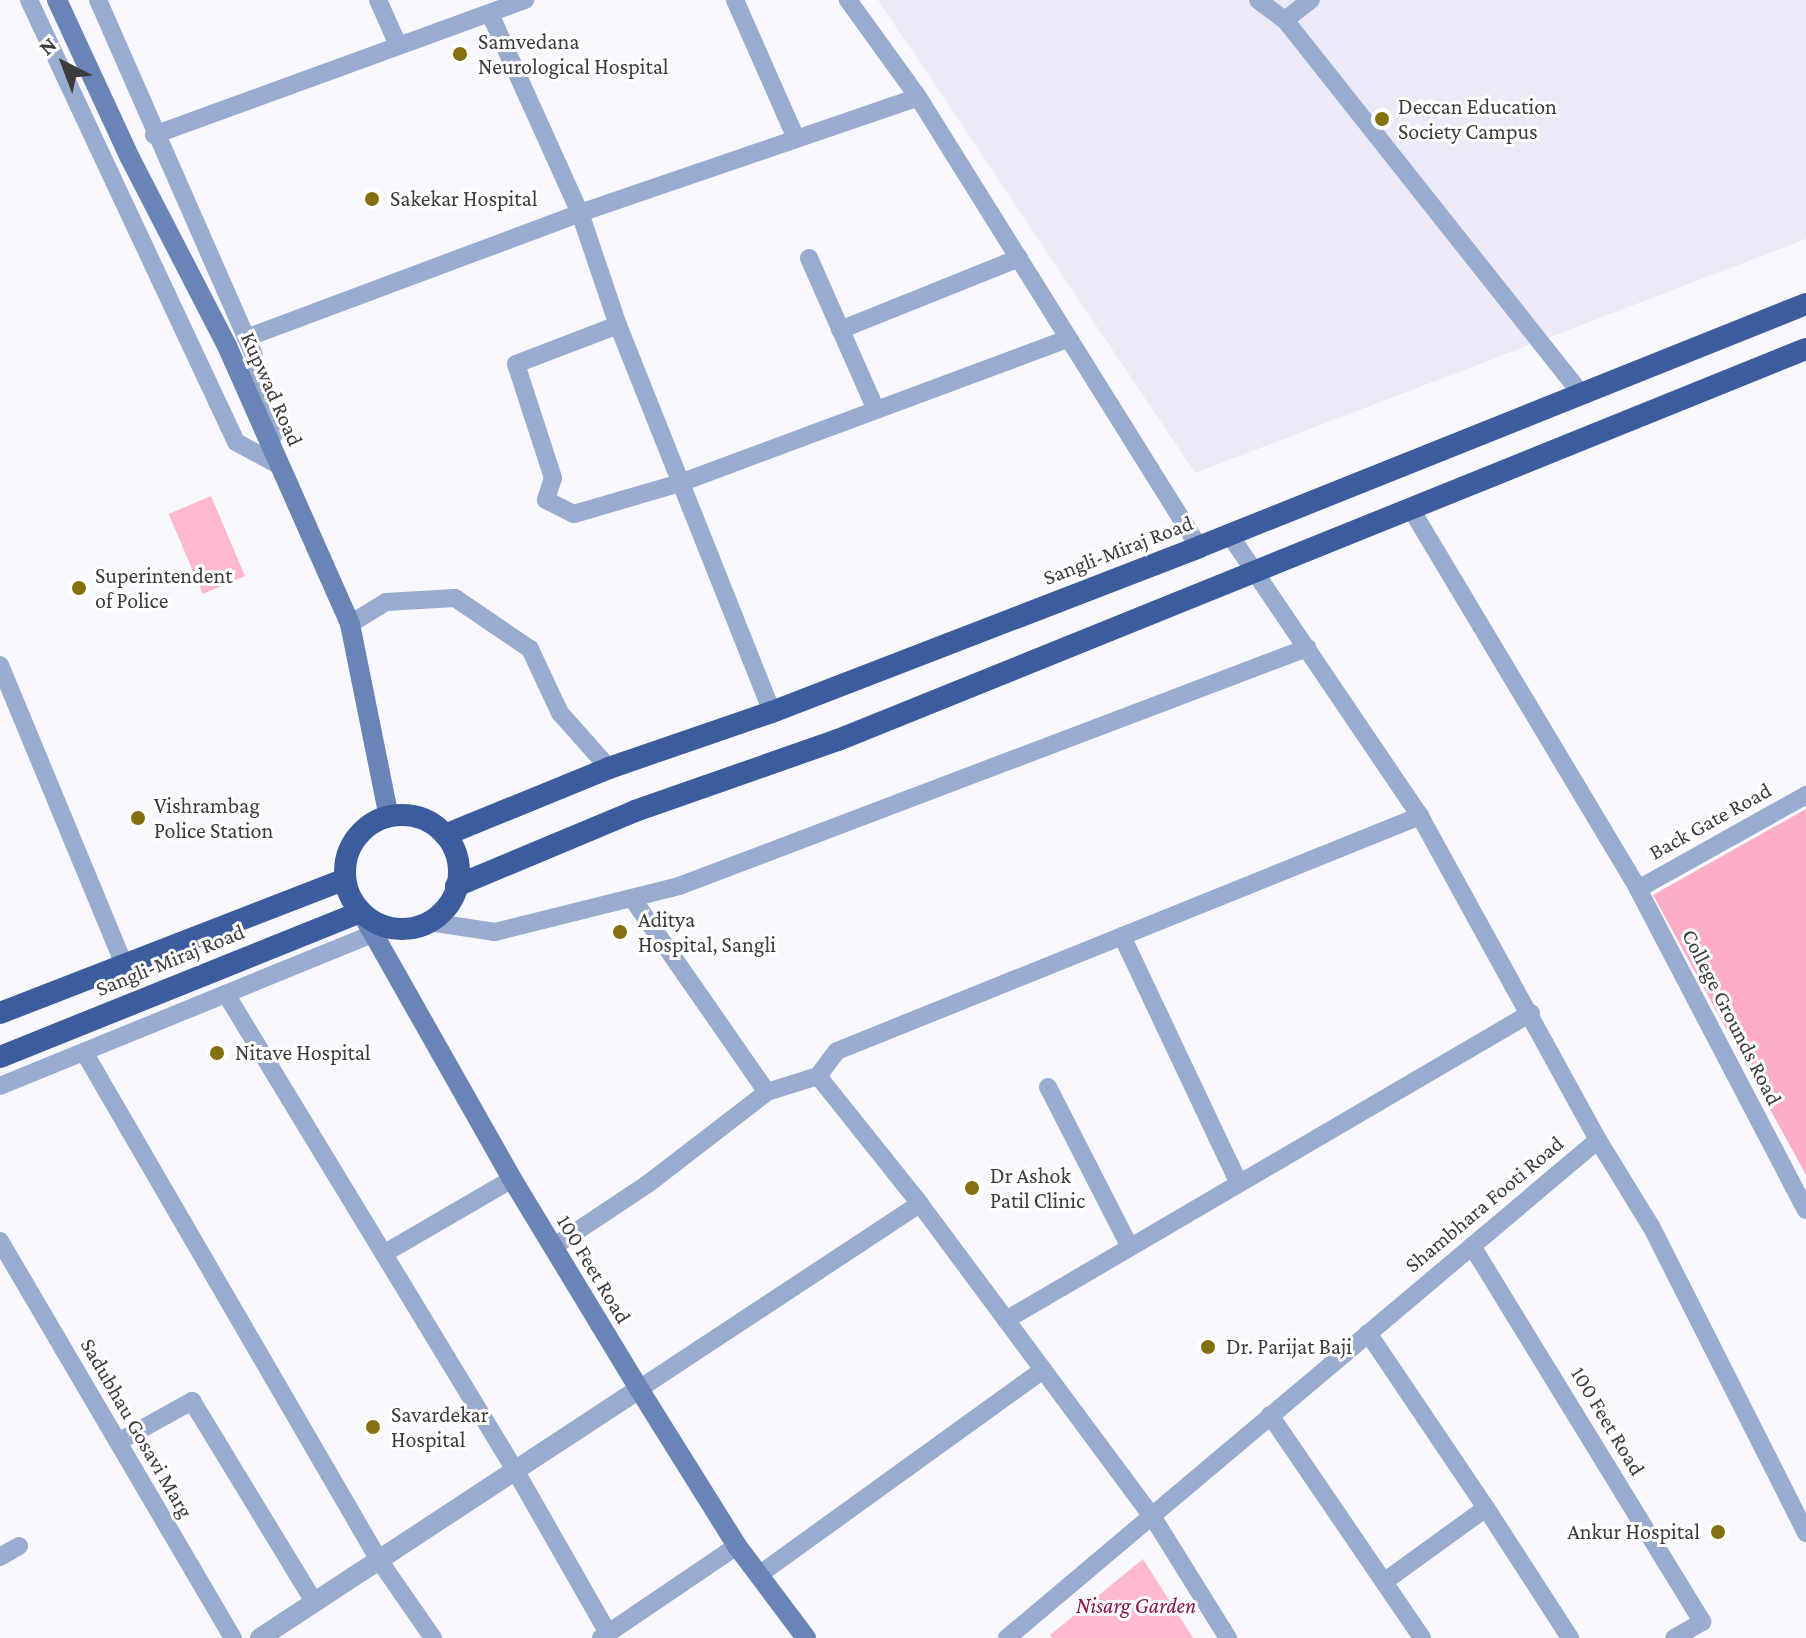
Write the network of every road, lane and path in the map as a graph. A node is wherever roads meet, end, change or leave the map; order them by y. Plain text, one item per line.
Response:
1 (29, 0) edge
2 (57, 0) edge
3 (98, 0) edge
4 (378, 0) edge
5 (526, 0) edge
6 (735, 0) edge
7 (848, 0) edge
8 (1258, 0) edge
9 (1311, 0) edge
10 (491, 16) junction
11 (1285, 20) junction
12 (398, 45) junction
13 (918, 97) junction
14 (154, 135) junction
15 (795, 136) junction
16 (580, 213) junction
17 (809, 258) dead end
18 (1019, 258) junction
19 (1806, 304) edge
20 (618, 325) junction
21 (840, 330) junction
22 (246, 338) junction
23 (1069, 338) junction
24 (1806, 349) edge
25 (1581, 394) junction
26 (876, 410) junction
27 (280, 466) junction
28 (680, 483) junction
29 (1411, 509) junction
30 (1230, 535) junction
31 (1199, 547) junction
32 (1255, 572) junction
33 (350, 624) junction
34 (1307, 648) junction
35 (2, 673) edge
36 (772, 712) junction
37 (609, 768) junction
38 (1806, 795) edge
39 (1420, 816) junction
40 (389, 817) junction
41 (445, 835) junction
42 (345, 879) junction
43 (456, 886) junction
44 (1638, 889) junction
45 (632, 898) junction
46 (361, 912) junction
47 (429, 922) junction
48 (373, 934) junction
49 (1122, 936) junction
50 (124, 964) junction
51 (226, 994) junction
52 (0, 1013) edge
53 (1531, 1013) junction
54 (84, 1052) junction
55 (0, 1057) edge
56 (818, 1076) junction
57 (0, 1086) edge
58 (1048, 1087) dead end
59 (767, 1092) junction
60 (1598, 1140) junction
61 (512, 1179) junction
62 (1239, 1183) junction
63 (920, 1204) junction
64 (1806, 1210) edge
65 (0, 1241) edge
66 (1472, 1246) junction
67 (553, 1247) junction
68 (1130, 1247) junction
69 (385, 1253) junction
70 (1006, 1320) junction
71 (1368, 1333) junction
72 (1043, 1370) junction
73 (639, 1389) junction
74 (1270, 1415) junction
75 (118, 1442) junction
76 (515, 1470) junction
77 (1486, 1508) junction
78 (1152, 1516) junction
79 (1806, 1533) edge
80 (19, 1546) dead end
81 (737, 1546) junction
82 (0, 1557) edge
83 (379, 1560) junction
84 (760, 1574) junction
85 (1385, 1581) junction
86 (314, 1602) junction
87 (604, 1636) edge
88 (1012, 1636) edge
89 (233, 1638) edge
90 (260, 1638) edge
91 (433, 1638) edge
92 (806, 1638) edge
93 (1228, 1638) edge
94 (1422, 1638) edge
95 (1570, 1638) edge
96 (1674, 1638) edge

1 - 27 street
2 - 27 main road, Kupwad Road
3 - 14 street
4 - 12 street
5 - 10 street
6 - 15 street
7 - 13 street
8 - 11 street
9 - 11 street
10 - 12 street
10 - 16 street
11 - 25 street
12 - 14 street
13 - 15 street
13 - 18 street
14 - 22 street
15 - 16 street
16 - 20 street
16 - 22 street
17 - 21 street
18 - 21 street
18 - 23 street
19 - 25 highway, Sangli-Miraj Road
20 - 28 street
20 - 28 street
21 - 26 street
22 - 27 street
23 - 26 street
23 - 31 street
24 - 29 highway
25 - 30 highway, Sangli-Miraj Road
26 - 28 street
27 - 33 main road, Kupwad Road
28 - 36 street
29 - 32 highway
29 - 44 street, College Grounds Road
30 - 31 highway, Sangli-Miraj Road
30 - 32 street, Shambhara Footi Road
31 - 36 highway, Sangli-Miraj Road
32 - 34 street, Shambhara Footi Road
32 - 43 highway
33 - 37 street
33 - 40 main road, Kupwad Road
34 - 39 street, Shambhara Footi Road
34 - 45 street
35 - 50 street
36 - 37 highway, Sangli-Miraj Road
37 - 41 highway, Sangli-Miraj Road
38 - 44 street, Back Gate Road
39 - 49 street
39 - 53 street, Shambhara Footi Road
40 - 41 highway
40 - 42 highway
41 - 43 highway
42 - 46 highway
42 - 50 highway, Sangli-Miraj Road
43 - 47 highway
44 - 64 street, College Grounds Road
45 - 47 street
45 - 59 street
46 - 47 highway
46 - 48 main road, 100 Feet Road
46 - 55 highway, Sangli-Miraj Road
48 - 51 street
48 - 61 main road, 100 Feet Road
49 - 56 street
49 - 62 street
50 - 52 highway, Sangli-Miraj Road
51 - 54 street
51 - 69 street
53 - 60 street, Shambhara Footi Road
53 - 62 street
54 - 57 street
54 - 83 street
56 - 59 street
56 - 63 street
58 - 68 street
59 - 67 street
60 - 66 street, Shambhara Footi Road
60 - 79 street
61 - 67 main road, 100 Feet Road
61 - 69 street
62 - 68 street
63 - 70 street
63 - 73 street
65 - 75 street, Sadubhau Gosavi Marg
66 - 71 street, Shambhara Footi Road
66 - 96 street, 100 Feet Road
67 - 73 main road, 100 Feet Road
68 - 70 street
69 - 76 street
70 - 72 street
71 - 74 street, Shambhara Footi Road
71 - 77 street
72 - 78 street
72 - 84 street
73 - 76 street
73 - 81 main road, 100 Feet Road
74 - 78 street, Shambhara Footi Road
74 - 85 street
75 - 86 street
75 - 89 street, Sadubhau Gosavi Marg
76 - 83 street
76 - 87 street
77 - 85 street
77 - 95 street
78 - 88 street, Shambhara Footi Road
78 - 93 street
80 - 82 street
81 - 84 main road, 100 Feet Road
81 - 87 street
83 - 86 street
83 - 91 street
84 - 92 main road, 100 Feet Road
85 - 94 street
86 - 90 street

